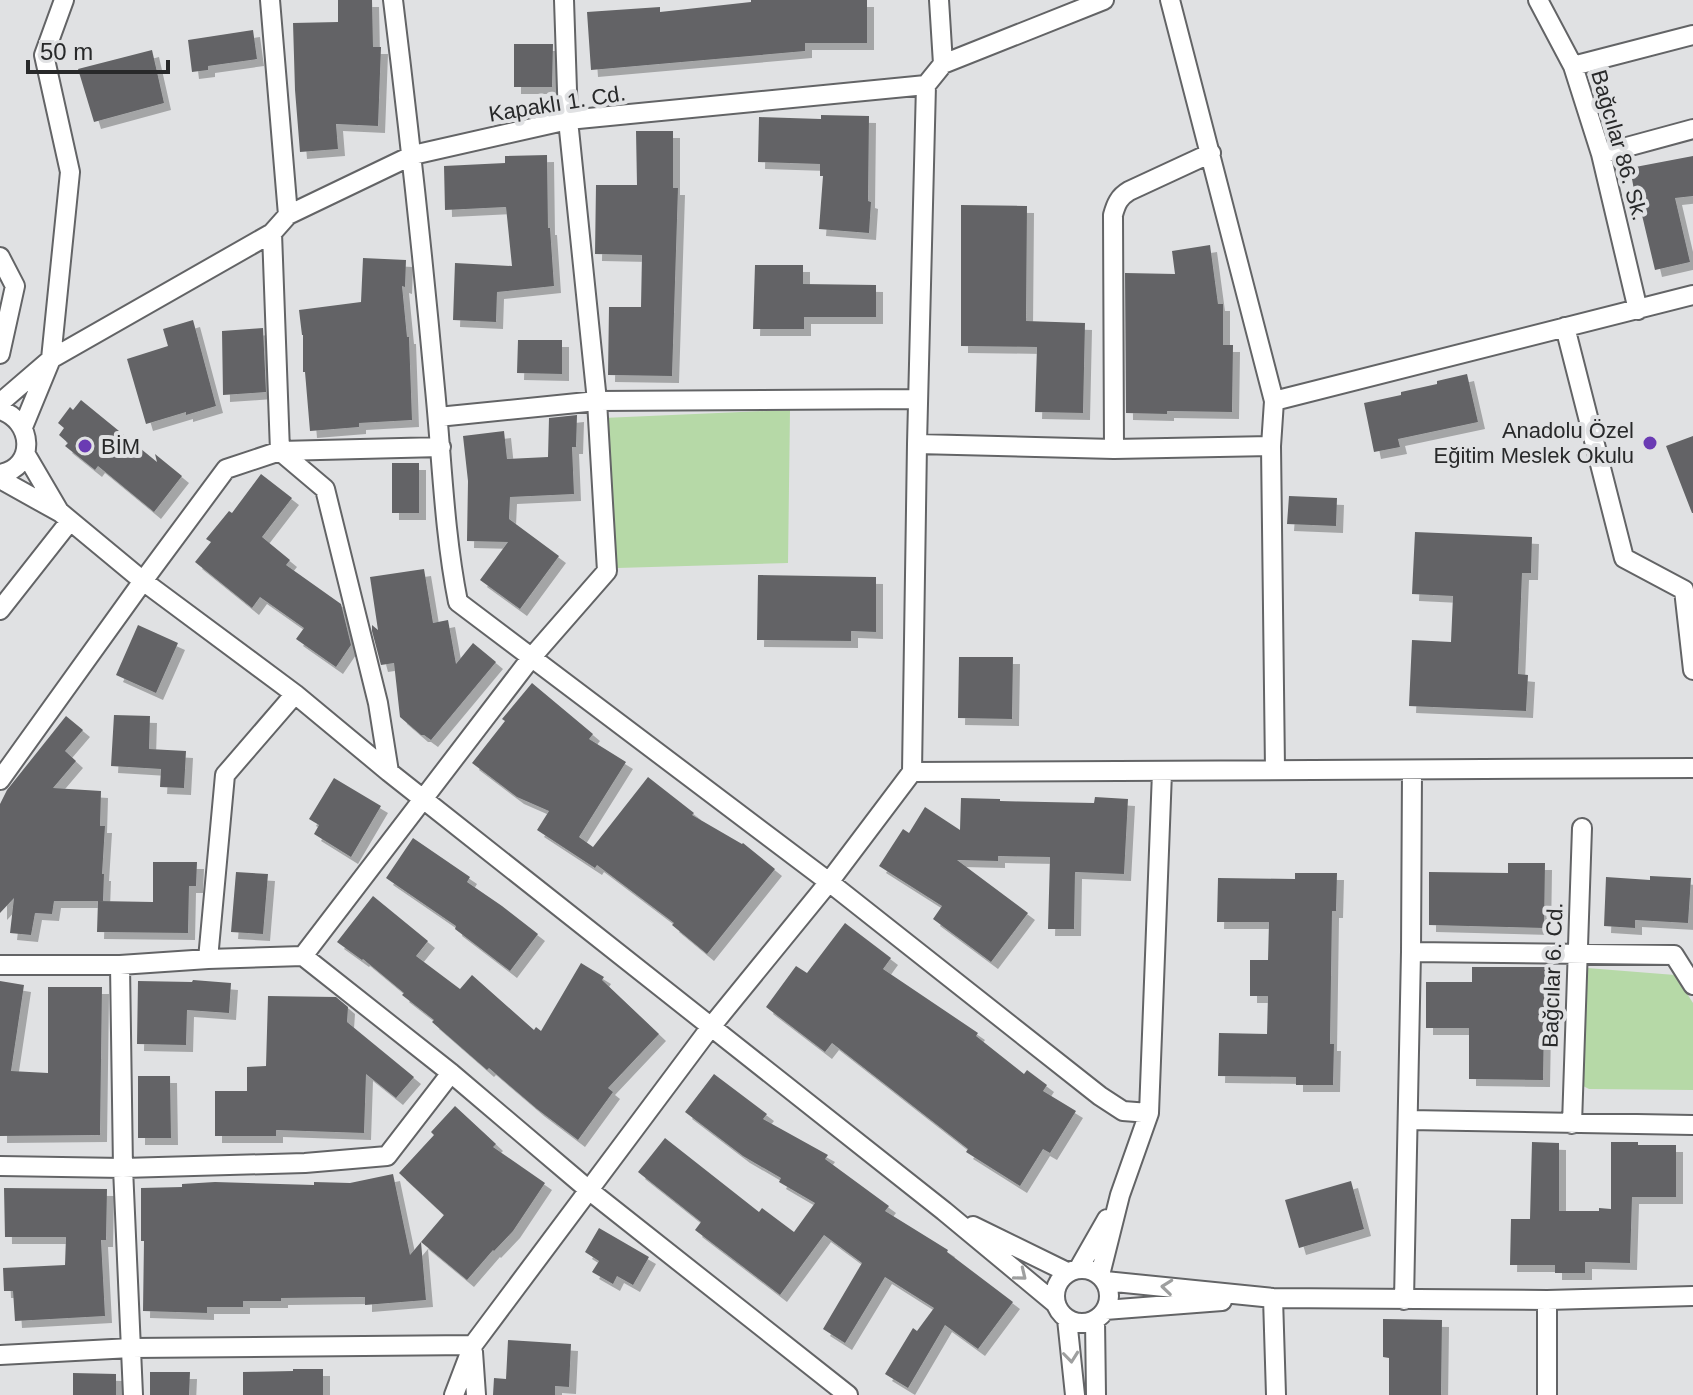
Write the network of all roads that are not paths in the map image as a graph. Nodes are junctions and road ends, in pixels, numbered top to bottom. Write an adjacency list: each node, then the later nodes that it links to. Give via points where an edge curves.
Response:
1 (64, 0): 25 (street, via 44,55 70,172)
2 (270, 0): 18 (street)
3 (393, 0): 17 (street)
4 (564, 0): 13 (street)
5 (939, 0): 10 (street)
6 (1104, 0): 10 (street)
7 (1170, 0): 15 (street)
8 (1538, 0): 11 (street, Bağcılar 86. Sk.)
9 (1693, 35): 11 (street)
10 (943, 64): 12 (street)
11 (1573, 66): 16 (street, Bağcılar 86. Sk.)
12 (926, 85): 13 (street, Kapaklı 1. Cd.); 26 (street)
13 (568, 120): 17 (street, Kapaklı 1. Cd.); 27 (street)
14 (1693, 129): 16 (street)
15 (1211, 153): 28 (street); 36 (street, via 1129,191 1116,204)
16 (1601, 154): 22 (street, Bağcılar 86. Sk.)
17 (413, 155): 18 (street, Kapaklı 1. Cd.); 31 (street)
18 (288, 215): 19 (street, Kapaklı 1. Cd.)
19 (272, 233): 25 (street, Kapaklı 1. Cd.); 37 (street)
20 (0, 257): 24 (street, via 15,286)
21 (1693, 295): 22 (street)
22 (1638, 310): 23 (street)
23 (1565, 327): 28 (street); 44 (street, via 1624,558 1684,590)
24 (0, 354)
25 (51, 359): 29 (street, Kapaklı 1. Cd.); 32 (street)
26 (918, 399): 27 (street); 33 (street)
27 (597, 401): 31 (street); 43 (street, via 607,571)
28 (1274, 401): 34 (street)
29 (0, 403)
30 (0, 410): 32 (street, via 15,416)
31 (438, 417): 35 (street)
32 (23, 427): 38 (street)
33 (917, 444): 36 (street); 50 (street)
34 (1271, 446): 36 (street); 47 (street)
35 (441, 447): 37 (street); 43 (street, via 449,560 458,602)
36 (1114, 449)
37 (280, 451): 41 (street, via 226,469); 49 (street, via 325,489 378,703)
38 (25, 453): 39 (street, via 18,465); 40 (street)
39 (0, 476): 40 (street)
40 (66, 517): 41 (street); 42 (street)
41 (143, 581): 45 (street); 52 (street)
42 (0, 610)
43 (531, 658): 53 (street); 55 (street)
44 (1693, 670)
45 (295, 694): 49 (street); 59 (street, via 225,775)
46 (1693, 768): 48 (street)
47 (1275, 769): 48 (street); 51 (street)
48 (1412, 771): 56 (street)
49 (389, 772): 53 (street)
50 (912, 772): 51 (street); 55 (street)
51 (1162, 772): 65 (street)
52 (0, 780)
53 (423, 799): 58 (street); 63 (street)
54 (1582, 828): 57 (street, Bağcılar 6. Cd.)
55 (829, 882): 63 (street); 65 (street, via 1100,1096 1123,1111)
56 (1411, 952): 57 (street); 66 (street)
57 (1576, 953): 62 (street, via 1674,955); 67 (street, Bağcılar 6. Cd.)
58 (303, 956): 59 (street); 64 (street)
59 (208, 959): 61 (street)
60 (0, 965): 61 (street)
61 (120, 965): 70 (street)
62 (1693, 985)
63 (710, 1028): 71 (street); 73 (street)
64 (451, 1073): 70 (street, via 387,1156); 71 (street)
65 (1149, 1113): 72 (street)
66 (1409, 1120): 67 (street); 78 (street)
67 (1572, 1124): 68 (street)
68 (1693, 1125)
69 (0, 1166): 70 (street)
70 (123, 1168): 83 (street)
71 (590, 1191): 82 (street); 88 (street)
72 (1120, 1195): 74 (street); 75 (street)
73 (944, 1211): 74 (street); 80 (street, one-way to 80)
74 (1073, 1270): 75 (street, via 1094,1271); 80 (street, via 1056,1286)
75 (1102, 1278): 77 (street, one-way to 75); 81 (street, via 1109,1295)
76 (1693, 1296): 79 (street)
77 (1273, 1298): 78 (street); 81 (street); 91 (street)
78 (1404, 1300): 79 (street)
79 (1547, 1300): 92 (street)
80 (1061, 1311): 81 (street, via 1081,1323); 89 (street, one-way to 89)
81 (1100, 1315): 90 (street)
82 (473, 1345): 83 (street); 86 (street); 87 (street)
83 (131, 1348): 84 (street); 85 (street)
84 (0, 1355)
85 (133, 1395)
86 (454, 1395)
87 (476, 1395)
88 (848, 1395)
89 (1075, 1395)
90 (1096, 1395)
91 (1276, 1395)
92 (1547, 1395)

